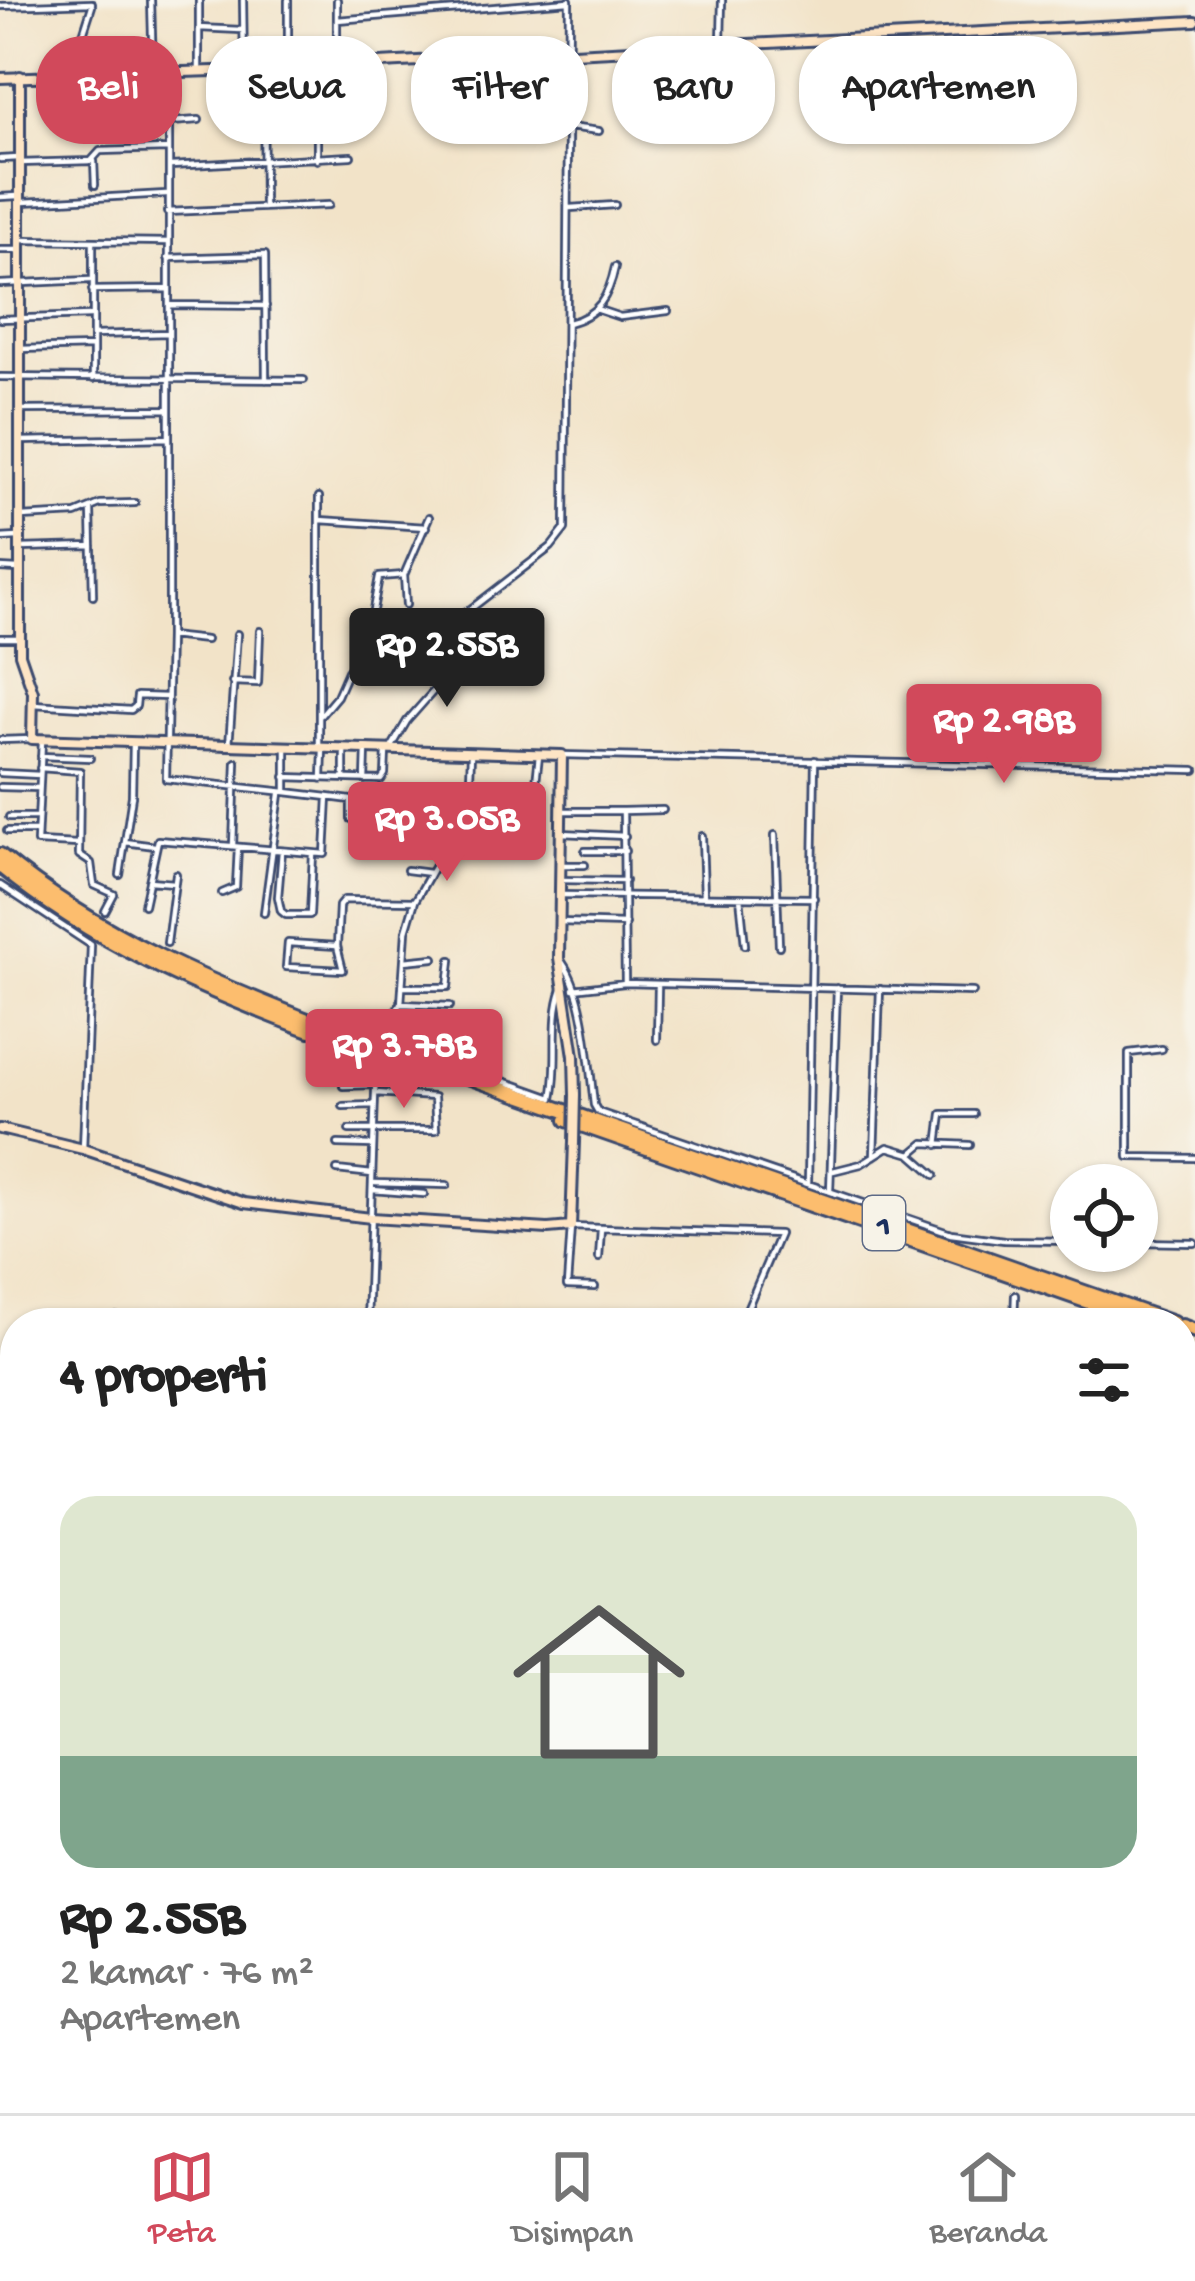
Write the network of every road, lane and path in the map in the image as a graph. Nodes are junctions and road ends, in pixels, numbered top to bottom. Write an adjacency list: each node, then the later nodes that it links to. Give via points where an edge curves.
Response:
1 (151, 0): 17 (street)
2 (199, 0): 14 (street)
3 (243, 0): 15 (street)
4 (288, 0): 19 (street)
5 (337, 0): 12 (street)
6 (478, 0): 11 (street)
7 (722, 0): 22 (street)
8 (569, 1): 11 (street); 21 (street)
9 (92, 2): 10 (street); 16 (street)
10 (0, 5)
11 (478, 9): 12 (street)
12 (337, 20): 20 (street)
13 (1195, 21): 23 (street)
14 (199, 28): 15 (street); 24 (street)
15 (244, 29): 18 (street)
16 (84, 36)
17 (152, 36)
18 (244, 36)
19 (288, 36)
20 (337, 36)
21 (568, 36)
22 (721, 36)
23 (775, 42)
24 (199, 70): 25 (street); 26 (street)
25 (206, 70)
26 (182, 71)
27 (20, 76): 28 (street); 29 (street); 41 (street)
28 (36, 76)
29 (0, 78)
30 (182, 119): 31 (street)
31 (199, 120)
32 (588, 129): 33 (street)
33 (598, 130)
34 (170, 144): 38 (street)
35 (266, 144): 44 (street)
36 (317, 144): 42 (street)
37 (569, 144): 53 (street)
38 (170, 148): 43 (street, via 100,151); 45 (street)
39 (351, 156): 42 (street)
40 (0, 159): 41 (street)
41 (19, 160): 43 (street); 49 (street)
42 (317, 160): 44 (street)
43 (94, 161): 46 (street)
44 (266, 163): 45 (street); 52 (street)
45 (170, 166): 47 (street)
46 (95, 185)
47 (166, 194): 49 (street); 54 (street)
48 (0, 196): 49 (street)
49 (18, 199): 57 (street)
50 (329, 205): 52 (street)
51 (615, 205): 53 (street)
52 (264, 208): 54 (street)
53 (570, 208): 73 (street)
54 (166, 212): 55 (street)
55 (169, 242): 56 (street); 59 (street)
56 (93, 243): 57 (street); 61 (street)
57 (20, 245): 58 (street); 63 (street)
58 (0, 250)
59 (169, 258): 64 (street); 67 (street, via 264,254)
60 (615, 267): 68 (street)
61 (92, 280): 63 (street); 65 (street)
62 (0, 284): 63 (street)
63 (20, 284): 72 (street)
64 (169, 289): 65 (street); 66 (street)
65 (92, 290): 70 (street)
66 (169, 305): 67 (street); 74 (street)
67 (266, 306): 82 (street)
68 (596, 309): 69 (street, via 620,317); 73 (street)
69 (668, 311)
70 (93, 316): 72 (street); 75 (street)
71 (0, 319): 72 (street)
72 (19, 319): 77 (street)
73 (568, 322): 122 (street, via 564,533 452,624 441,644 438,686)
74 (169, 333): 75 (street); 80 (street)
75 (93, 335): 76 (street)
76 (92, 347): 77 (street); 81 (street)
77 (20, 349): 79 (street)
78 (0, 377): 79 (street)
79 (21, 377): 81 (street); 85 (street)
80 (169, 378): 81 (street); 82 (street); 84 (street)
81 (93, 379)
82 (266, 380): 83 (street)
83 (304, 380)
84 (168, 409): 85 (street); 86 (street)
85 (20, 410): 87 (street)
86 (168, 438): 87 (street); 105 (street)
87 (20, 441): 91 (street)
88 (319, 497): 93 (street)
89 (135, 503): 90 (street)
90 (91, 509): 91 (street); 97 (street)
91 (20, 517): 96 (street)
92 (429, 517): 94 (street)
93 (320, 520): 94 (street); 112 (street)
94 (425, 527): 100 (street)
95 (0, 538): 96 (street)
96 (21, 543): 97 (street); 99 (street)
97 (92, 546): 101 (street)
98 (0, 568): 99 (street)
99 (22, 569): 107 (street)
100 (404, 575): 102 (street); 112 (street, via 377,580 366,648)
101 (93, 596)
102 (406, 605)
103 (260, 631): 109 (street, via 258,683)
104 (237, 634): 109 (street)
105 (169, 637): 108 (street); 110 (street)
106 (0, 638): 107 (street)
107 (20, 638): 111 (street)
108 (206, 640)
109 (232, 682): 117 (street)
110 (168, 697): 111 (street, via 137,696 131,710); 116 (street)
111 (33, 704): 114 (street)
112 (319, 718): 119 (street)
113 (0, 740): 114 (street)
114 (37, 740): 115 (street); 126 (street)
115 (133, 743): 116 (street); 157 (street)
116 (168, 744): 117 (street); 141 (street, via 166,779)
117 (229, 746): 118 (street)
118 (286, 747): 119 (street); 135 (street)
119 (321, 748): 120 (street); 136 (street)
120 (344, 749): 121 (street); 137 (street)
121 (367, 749): 122 (street); 138 (street)
122 (388, 750): 123 (street); 138 (street, via 384,778)
123 (471, 753): 124 (street); 166 (street, via 469,805)
124 (539, 754): 125 (street); 142 (street)
125 (562, 755): 128 (street); 146 (street)
126 (41, 756): 127 (street); 131 (street)
127 (90, 758)
128 (815, 760): 130 (street); 187 (street)
129 (236, 762): 141 (street)
130 (1195, 770)
131 (40, 772): 132 (street); 133 (street, via 78,769); 140 (street)
132 (0, 773)
133 (81, 777): 134 (street); 158 (street)
134 (92, 777)
135 (286, 777): 136 (street); 143 (street)
136 (322, 780): 137 (street)
137 (344, 782): 138 (street)
138 (364, 782)
139 (0, 788): 140 (street)
140 (39, 788): 149 (street)
141 (236, 788): 143 (street); 160 (street)
142 (536, 791)
143 (283, 792): 144 (street); 162 (street)
144 (328, 797): 150 (street, via 351,800); 167 (street, via 326,853)
145 (663, 810): 147 (street)
146 (561, 811): 147 (street); 153 (street)
147 (623, 811): 155 (street)
148 (9, 817): 149 (street)
149 (38, 817): 152 (street)
150 (351, 819)
151 (7, 831): 152 (street)
152 (38, 831): 158 (street, via 40,844)
153 (561, 833): 155 (street); 169 (street)
154 (775, 835): 186 (street)
155 (625, 836): 165 (street)
156 (702, 836): 184 (street)
157 (125, 842): 159 (street); 175 (street)
158 (78, 844): 190 (street, via 92,863 94,886 115,896)
159 (155, 846): 160 (street, via 158,840); 178 (street)
160 (236, 847): 162 (street); 181 (street, via 236,887)
161 (415, 847): 166 (street)
162 (270, 850): 163 (street); 191 (street)
163 (282, 851): 167 (street); 167 (street, via 278,897 286,915 310,915)
164 (585, 851): 165 (street)
165 (625, 851): 177 (street)
166 (442, 853): 173 (street)
167 (313, 854)
168 (0, 855): 255 (highway, 1, via 96,924 233,992)
169 (561, 865): 170 (street); 176 (street)
170 (585, 865)
171 (0, 869): 254 (highway, 1, via 162,970 270,1016)
172 (407, 870): 173 (street)
173 (430, 872): 188 (street)
174 (176, 874): 179 (street)
175 (120, 875)
176 (561, 880): 177 (street); 182 (street)
177 (625, 880): 183 (street)
178 (149, 881): 179 (street); 189 (street)
179 (176, 883): 194 (street)
180 (0, 885): 228 (street, via 91,945)
181 (222, 893)
182 (561, 895): 183 (street); 192 (street)
183 (626, 896): 184 (street); 193 (street)
184 (704, 896): 185 (street)
185 (740, 896): 186 (street); 195 (street)
186 (776, 898): 187 (street); 197 (street)
187 (814, 898): 204 (street)
188 (415, 901): 196 (street, via 344,900); 200 (street)
189 (144, 904)
190 (105, 911)
191 (264, 913)
192 (560, 922): 193 (street); 206 (street)
193 (625, 923): 201 (street)
194 (167, 943)
195 (745, 945)
196 (338, 946): 196 (street, via 343,970 286,967 287,944)
197 (779, 946)
198 (434, 958): 200 (street)
199 (451, 960): 203 (street, via 448,987)
200 (404, 961): 203 (street)
201 (626, 982): 202 (street); 206 (street)
202 (658, 985): 204 (street); 212 (street)
203 (404, 987): 209 (street)
204 (810, 987): 205 (street); 236 (street)
205 (837, 988): 207 (street); 233 (street)
206 (568, 989): 214 (street, via 558,1004 552,1098); 236 (street, via 598,1112); 242 (street, bridge)
207 (880, 989): 208 (street); 230 (street)
208 (973, 992)
209 (401, 1004): 210 (street); 211 (street)
210 (450, 1006)
211 (379, 1030): 214 (street, via 376,1036); 214 (street, via 457,1031)
212 (657, 1040)
213 (1162, 1048): 231 (street, via 1129,1053 1130,1157)
214 (458, 1063)
215 (376, 1066): 217 (street)
216 (344, 1086): 217 (street)
217 (375, 1089): 219 (street); 223 (street, via 434,1097 436,1130)
218 (343, 1106): 219 (street)
219 (374, 1106): 223 (street)
220 (974, 1114): 227 (street, via 942,1114)
221 (0, 1129): 228 (street)
222 (349, 1130): 223 (street)
223 (373, 1131): 226 (street)
224 (338, 1144): 226 (street)
225 (970, 1144): 227 (street)
226 (373, 1145): 234 (street)
227 (938, 1145): 229 (street, via 920,1144)
228 (83, 1149): 241 (street, via 244,1204)
229 (911, 1154): 230 (street, via 895,1147); 235 (street)
230 (874, 1156): 233 (street)
231 (1195, 1158)
232 (338, 1170): 234 (street)
233 (832, 1172): 239 (street)
234 (372, 1174): 238 (street)
235 (935, 1175)
236 (808, 1184): 239 (street)
237 (447, 1185): 238 (street)
238 (372, 1186): 240 (street); 241 (street)
239 (830, 1191): 245 (street, via 965,1236)
240 (424, 1194)
241 (370, 1218): 242 (street); 251 (street)
242 (571, 1227): 243 (street); 249 (street, via 567,1286)
243 (601, 1229): 248 (street); 252 (street, via 779,1234)
244 (1195, 1233): 247 (street)
245 (1050, 1240)
246 (1158, 1243): 247 (street)
247 (1195, 1244)
248 (598, 1258)
249 (595, 1287)
250 (1015, 1295): 253 (street)
251 (367, 1308)
252 (747, 1308)
253 (1015, 1308)
254 (1106, 1308)
255 (1130, 1308)

